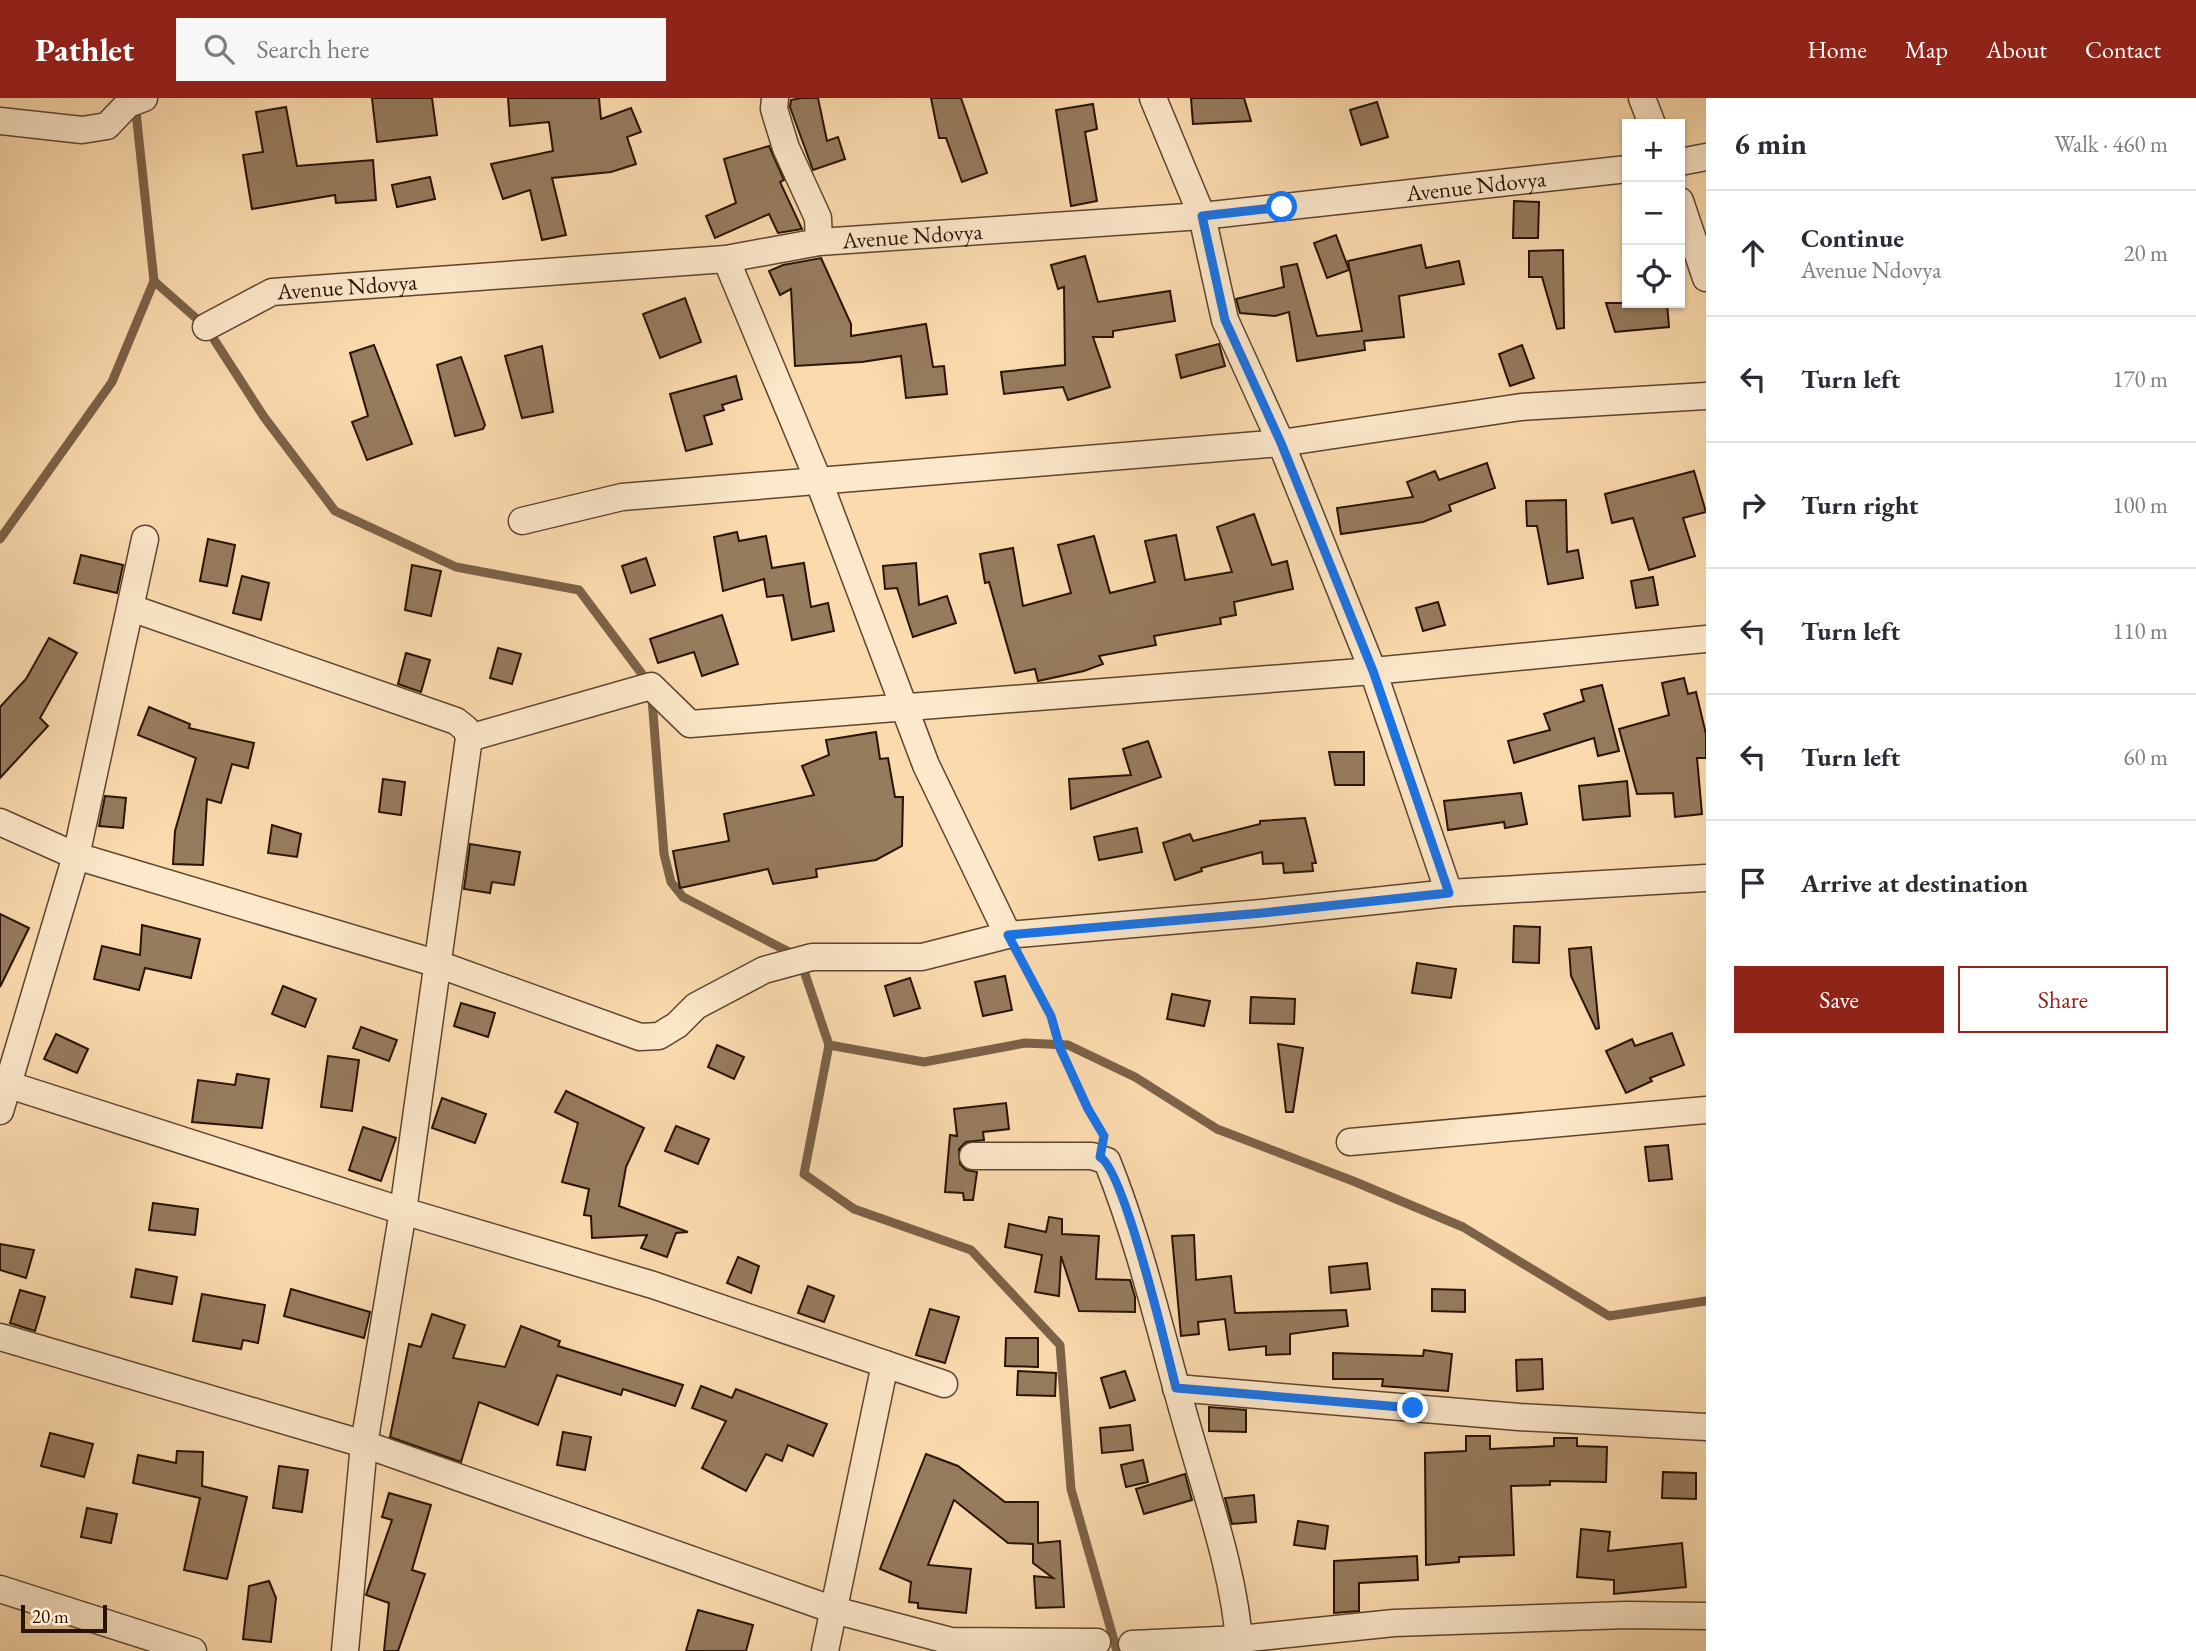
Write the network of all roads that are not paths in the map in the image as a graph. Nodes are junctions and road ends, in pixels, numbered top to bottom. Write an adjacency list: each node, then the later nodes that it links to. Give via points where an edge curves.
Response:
1 (144, 98): 6 (street, via 128,104 107,126 82,130)
2 (775, 98): 12 (street, via 786,148 818,218)
3 (1153, 98): 10 (street)
4 (1642, 98): 5 (street)
5 (1650, 119)
6 (0, 121)
7 (1706, 157): 8 (street)
8 (1685, 161)
9 (1622, 170): 10 (street, Avenue Ndovya)
10 (1202, 216): 12 (street, Avenue Ndovya); 17 (street, via 1225,320)
11 (1685, 216): 14 (street)
12 (819, 242): 13 (street, Avenue Ndovya)
13 (726, 259): 15 (street, Avenue Ndovya, via 272,292); 18 (street)
14 (1706, 278)
15 (206, 327)
16 (1706, 396): 17 (street, via 1521,407)
17 (1281, 443): 18 (street); 23 (street)
18 (819, 482): 19 (street, via 622,497); 24 (street)
19 (522, 521)
20 (145, 539): 21 (street)
21 (131, 608): 25 (street, via 456,721); 27 (street)
22 (1706, 639): 23 (street)
23 (1373, 671): 24 (street); 29 (street)
24 (903, 709): 25 (street, via 690,724 650,686); 30 (street)
25 (469, 738): 31 (street)
26 (0, 822): 27 (street)
27 (76, 856): 31 (street); 32 (street)
28 (1706, 878): 29 (street)
29 (1449, 893): 30 (street)
30 (1008, 935): 31 (street, via 922,957 811,957 764,970 696,1006 659,1036 640,1037)
31 (435, 963): 37 (street)
32 (4, 1084): 34 (street); 37 (street)
33 (1706, 1110): 35 (street)
34 (0, 1111)
35 (1350, 1142)
36 (973, 1156): 41 (street, via 1100,1157 1107,1161 1123,1201)
37 (403, 1211): 39 (street, via 653,1285); 43 (street)
38 (0, 1337): 43 (street)
39 (885, 1364): 40 (street); 45 (street)
40 (944, 1384)
41 (1176, 1388): 42 (street, via 1519,1417); 49 (street, via 1227,1567)
42 (1706, 1427)
43 (364, 1444): 45 (street); 51 (street)
44 (0, 1589): 50 (street)
45 (835, 1610): 47 (street, via 951,1641); 52 (street)
46 (1706, 1616): 49 (street, via 1394,1623)
47 (1097, 1642)
48 (1132, 1644): 49 (street)
49 (1240, 1645)
50 (194, 1651)
51 (345, 1651)
52 (825, 1651)

